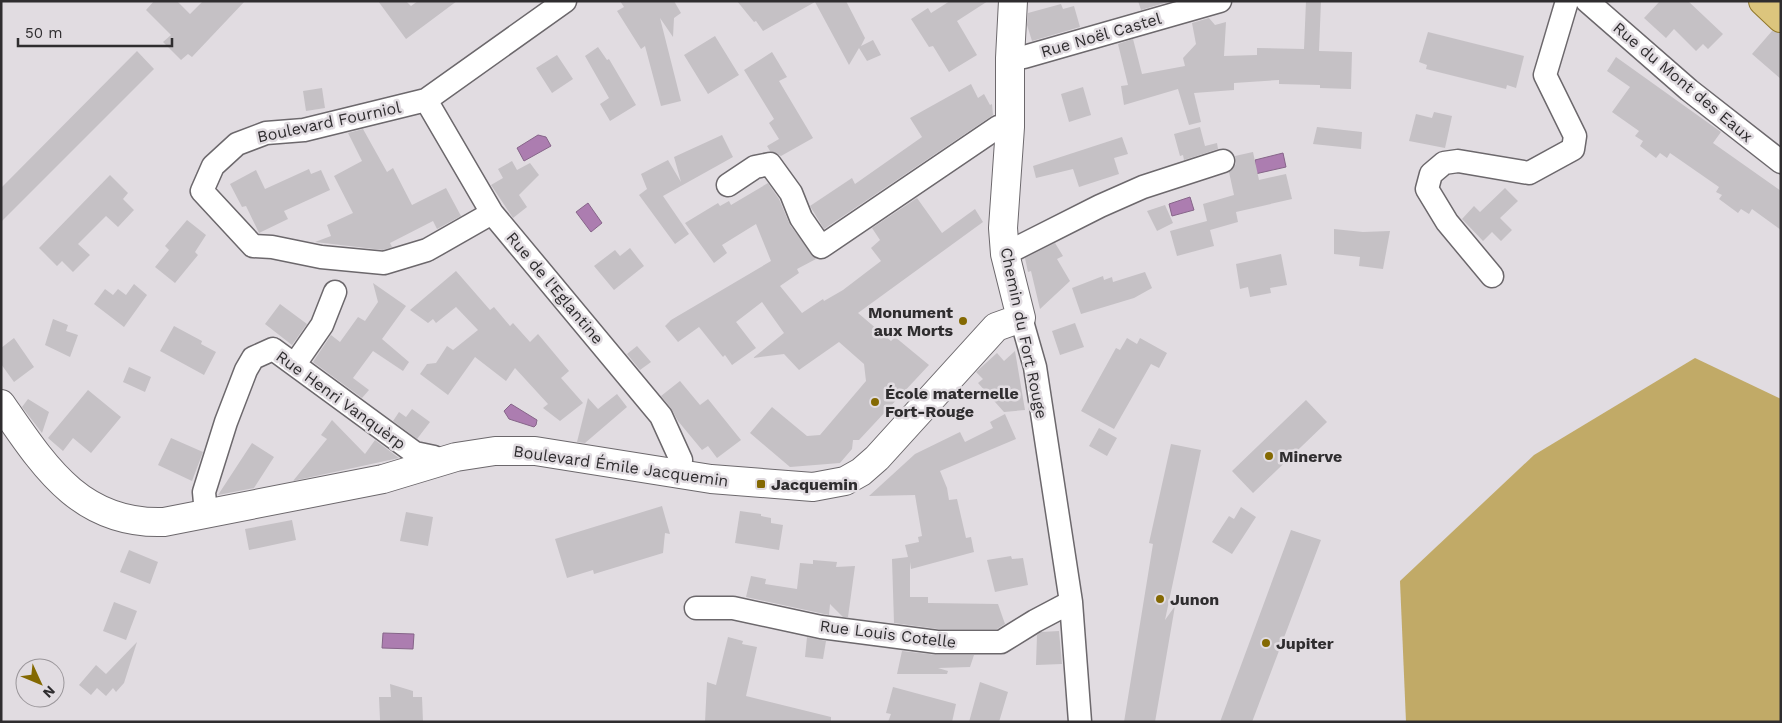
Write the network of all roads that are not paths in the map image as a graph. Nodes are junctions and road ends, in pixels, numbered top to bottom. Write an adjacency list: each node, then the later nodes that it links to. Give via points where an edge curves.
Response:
1 (565, 1): 9 (street, Boulevard Fourniol)
2 (1013, 1): 8 (main road, Chemin du Fort Rouge)
3 (1220, 1): 8 (street, Rue Noël Castel)
4 (1567, 1): 16 (street, via 1545,76 1575,136 1573,149 1529,173 1458,161 1444,163 1431,174 1426,189 1446,222)
5 (1587, 1): 12 (street, Rue du Mont des Eaux, via 1689,90)
6 (1763, 1): 7 (main road)
7 (1781, 18)
8 (1010, 58): 10 (main road, Chemin du Fort Rouge)
9 (426, 100): 14 (street, Rue de l'Eglantine); 14 (street, Boulevard Fourniol, via 304,130 266,133 237,144 213,166 202,191 253,246 384,263 427,250)
10 (1010, 127): 13 (street, via 998,127 821,247 801,218 792,193 770,164 755,168); 15 (main road, Chemin du Fort Rouge, via 1003,228)
11 (1224, 161): 15 (street, via 1143,187)
12 (1781, 162)
13 (728, 185)
14 (492, 213): 22 (street, Rue de l'Eglantine, via 661,416 681,460)
15 (1006, 254): 18 (main road, Chemin du Fort Rouge)
16 (1492, 276)
17 (335, 292): 19 (street, via 322,325)
18 (1021, 318): 22 (main road, Boulevard Émile Jacquemin, via 996,327 877,458 845,481 813,487); 24 (street, Chemin du Fort Rouge, via 1035,367)
19 (295, 364): 21 (street, Rue Henri Vanquèrp, via 415,454 434,457); 23 (street, Rue Henri Vanquèrp, via 273,349 253,358 226,422 204,492)
20 (1, 404): 23 (main road, Boulevard Émile Jacquemin, via 50,470 100,511 140,523 164,522)
21 (439, 464): 22 (main road, Boulevard Émile Jacquemin, via 456,457 495,450 535,451); 23 (main road, Boulevard Émile Jacquemin, via 384,480)
22 (679, 474)
23 (206, 513)
24 (1072, 602): 25 (street, Rue Louis Cotelle, via 1001,642 937,642 821,627 733,608); 26 (street, Chemin du Fort Rouge)
25 (696, 608)
26 (1080, 722)

